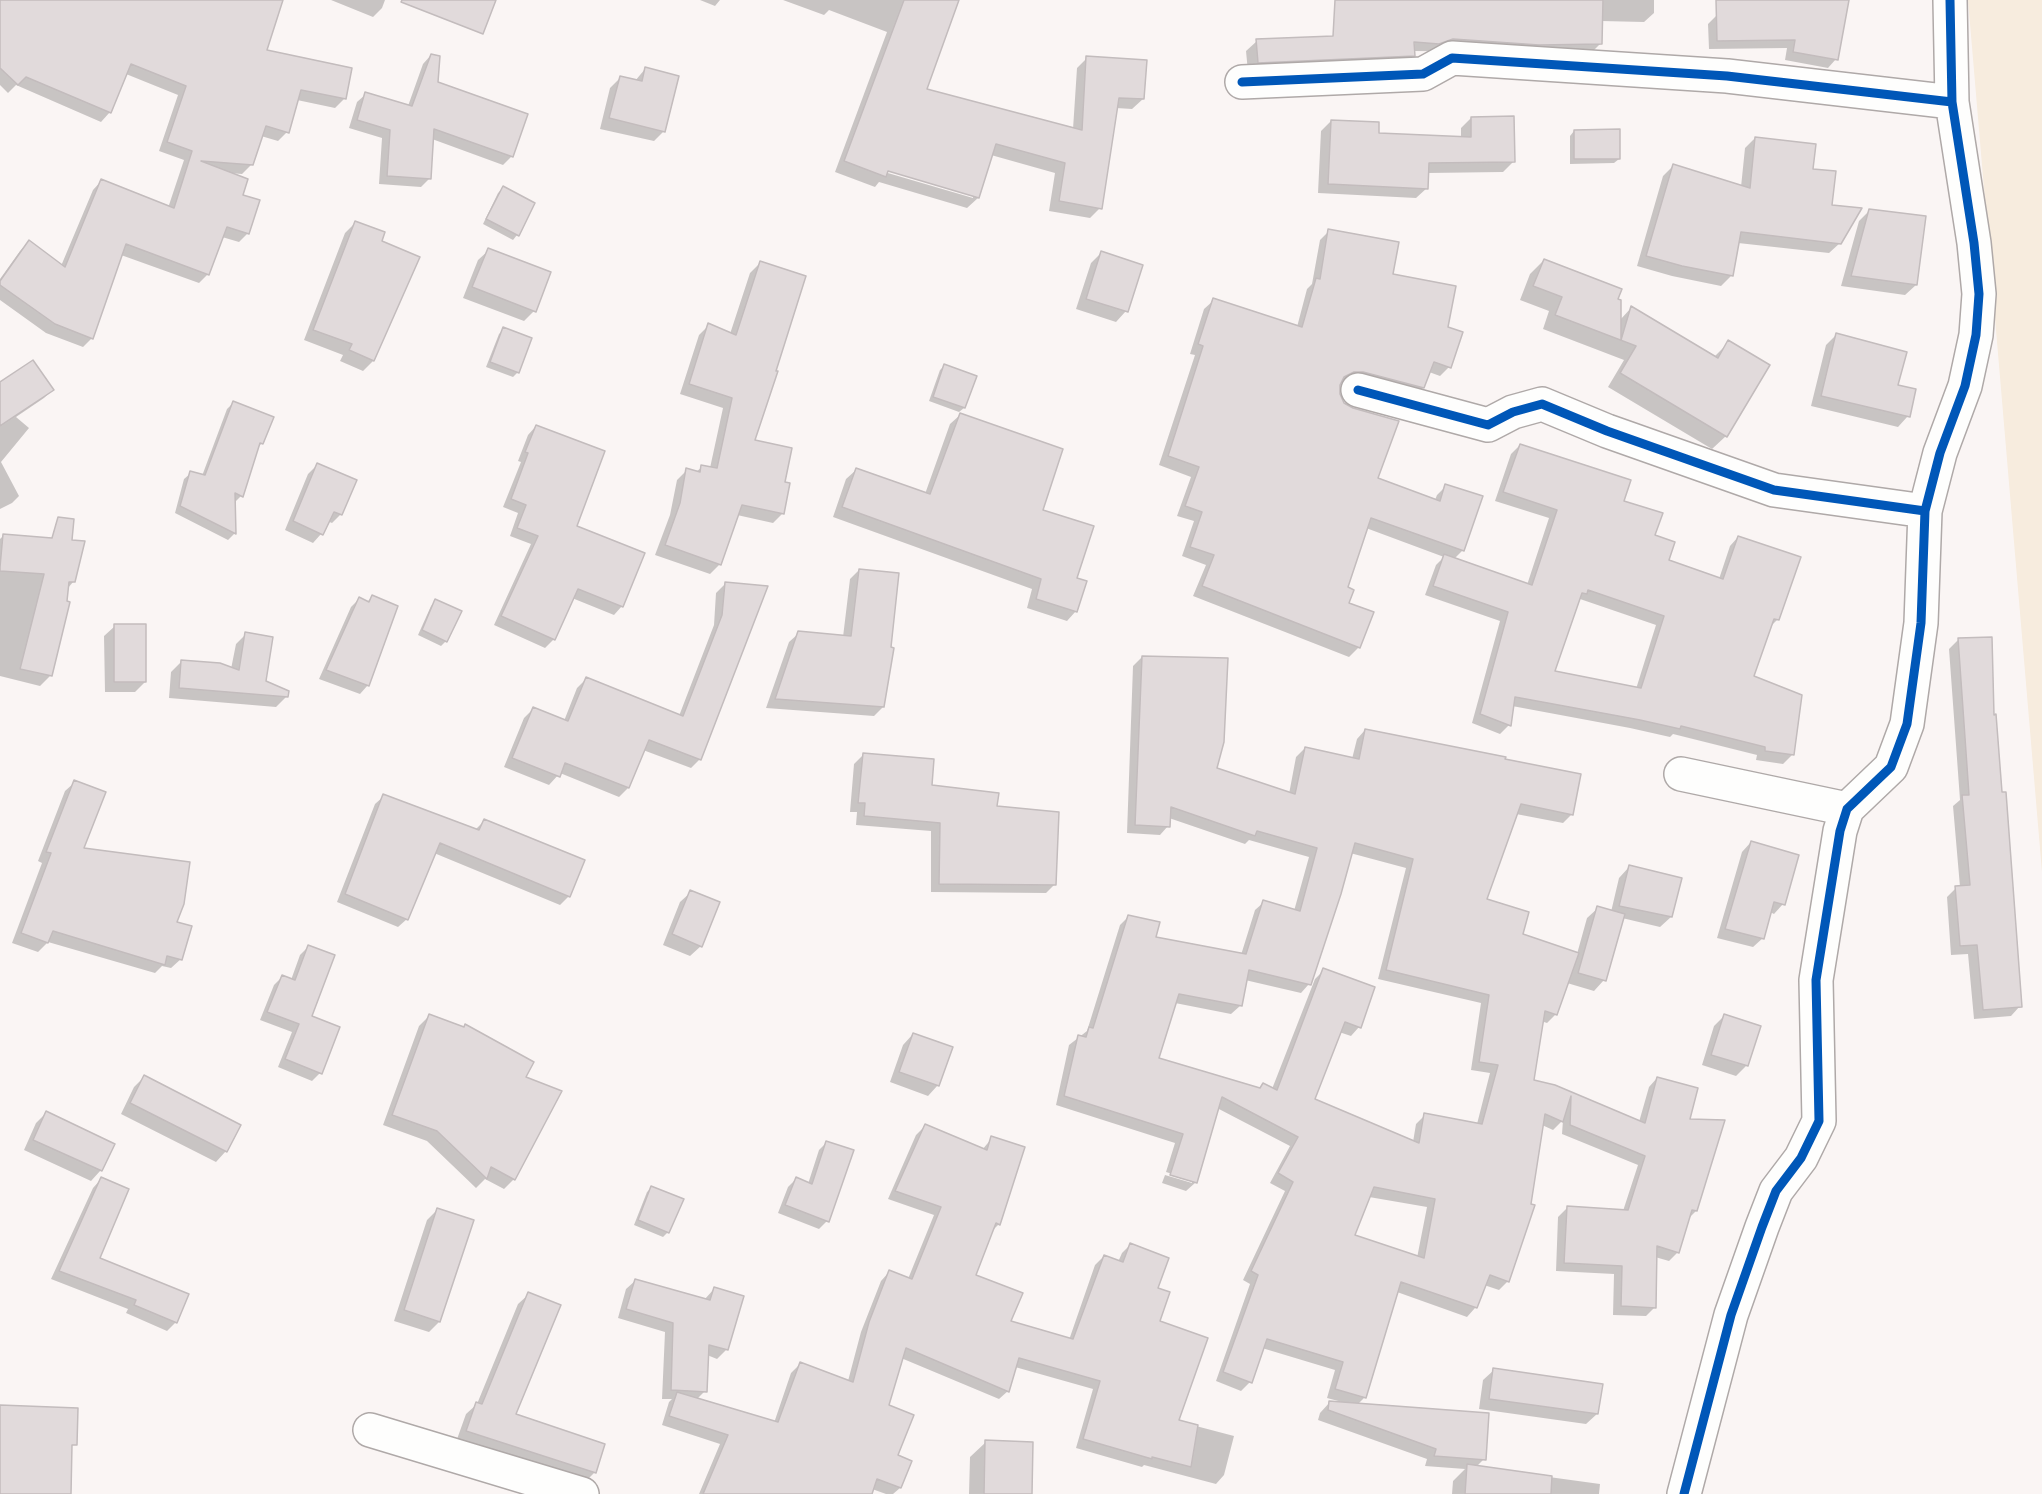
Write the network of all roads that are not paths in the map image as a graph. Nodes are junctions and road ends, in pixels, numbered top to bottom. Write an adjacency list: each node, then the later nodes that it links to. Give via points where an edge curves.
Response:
1 (1950, 0): 3 (street)
2 (1242, 82): 3 (street, via 1424,74 1452,58 1727,76)
3 (1952, 102): 5 (street, via 1979,294 1976,335 1965,386 1940,453)
4 (1358, 390): 5 (street, via 1488,425 1513,412 1542,404 1774,490)
5 (1925, 512): 7 (street, via 1921,623 1907,724 1891,767)
6 (1681, 774): 7 (street)
7 (1847, 809): 10 (street, via 1816,980 1819,1121 1801,1158 1776,1191 1762,1227 1731,1315)
8 (370, 1430): 9 (street)
9 (582, 1494)
10 (1684, 1494)

